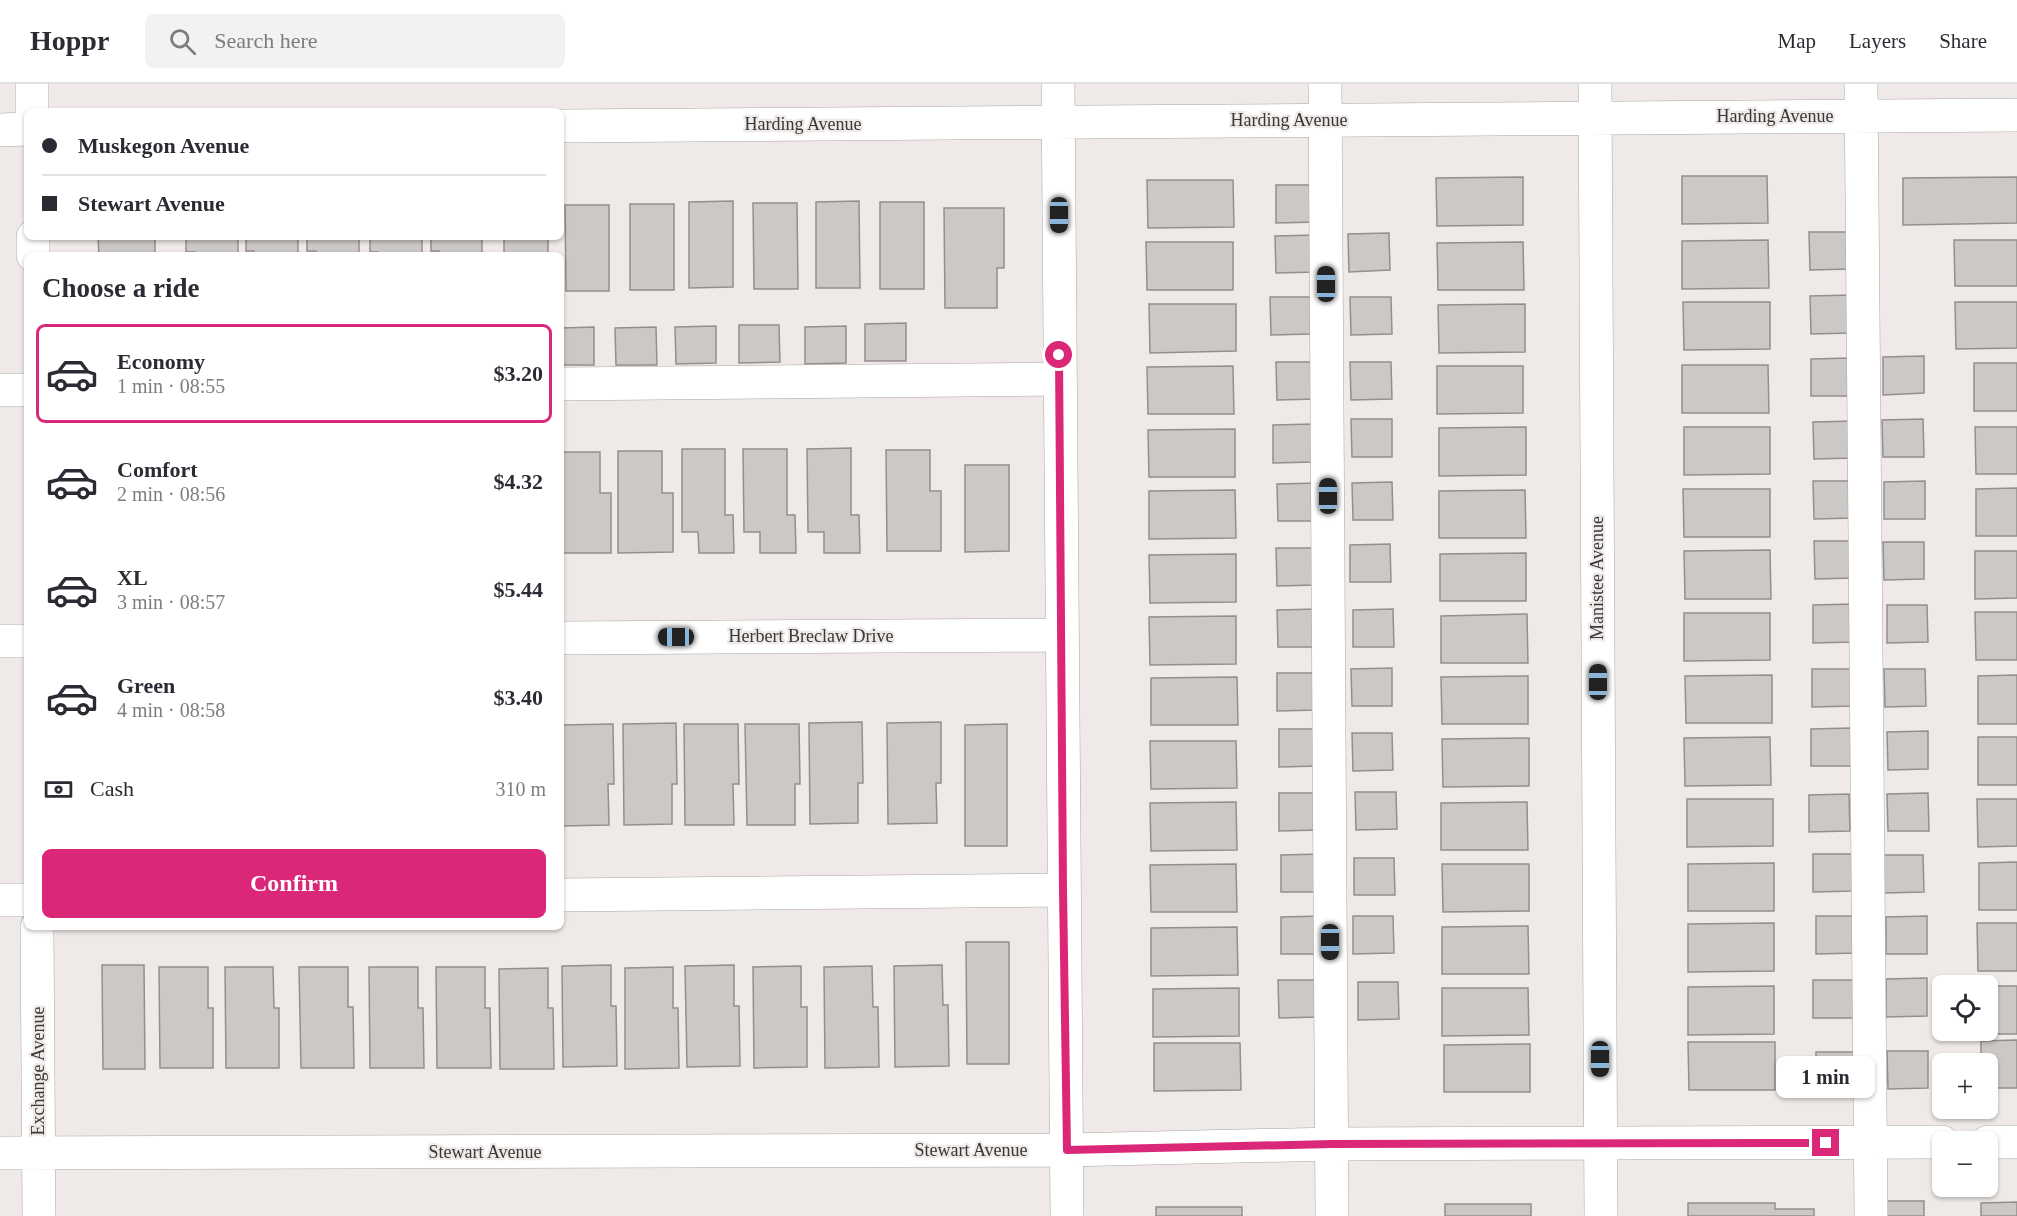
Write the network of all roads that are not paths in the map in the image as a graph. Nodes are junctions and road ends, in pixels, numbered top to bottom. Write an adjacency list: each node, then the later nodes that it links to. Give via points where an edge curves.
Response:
1 (32, 84): 6 (street)
2 (1058, 84): 10 (street)
3 (1325, 84): 9 (street)
4 (1595, 84): 8 (street, Manistee Avenue)
5 (1861, 100): 7 (street, Harding Avenue); 8 (street, Harding Avenue); 30 (street)
6 (32, 108)
7 (2017, 115)
8 (1595, 118): 9 (street, Harding Avenue); 32 (street, Manistee Avenue)
9 (1325, 120): 10 (street, Harding Avenue); 31 (street)
10 (1058, 122): 11 (street, Harding Avenue); 14 (street)
11 (564, 126)
12 (24, 129): 13 (street)
13 (0, 130)
14 (1060, 379): 15 (street); 18 (street)
15 (564, 384)
16 (0, 390): 17 (street)
17 (24, 390)
18 (1061, 635): 19 (street, Herbert Breclaw Drive); 22 (street)
19 (564, 638)
20 (24, 640): 21 (street)
21 (0, 641)
22 (1063, 890): 23 (street); 33 (street)
23 (564, 895)
24 (0, 900): 25 (street)
25 (24, 900)
26 (37, 930): 35 (street, Exchange Avenue)
27 (1932, 1142): 30 (street, Stewart Avenue)
28 (1998, 1142): 29 (street)
29 (2017, 1142)
30 (1870, 1143): 32 (street, Stewart Avenue); 40 (street)
31 (1332, 1144): 32 (street, Stewart Avenue); 33 (street, Stewart Avenue); 38 (street)
32 (1601, 1144): 39 (street, Manistee Avenue)
33 (1067, 1150): 35 (street, Stewart Avenue); 37 (street)
34 (0, 1153): 35 (street, Stewart Avenue)
35 (39, 1153): 36 (street, Exchange Avenue)
36 (39, 1216)
37 (1067, 1216)
38 (1332, 1216)
39 (1601, 1216)
40 (1871, 1216)

